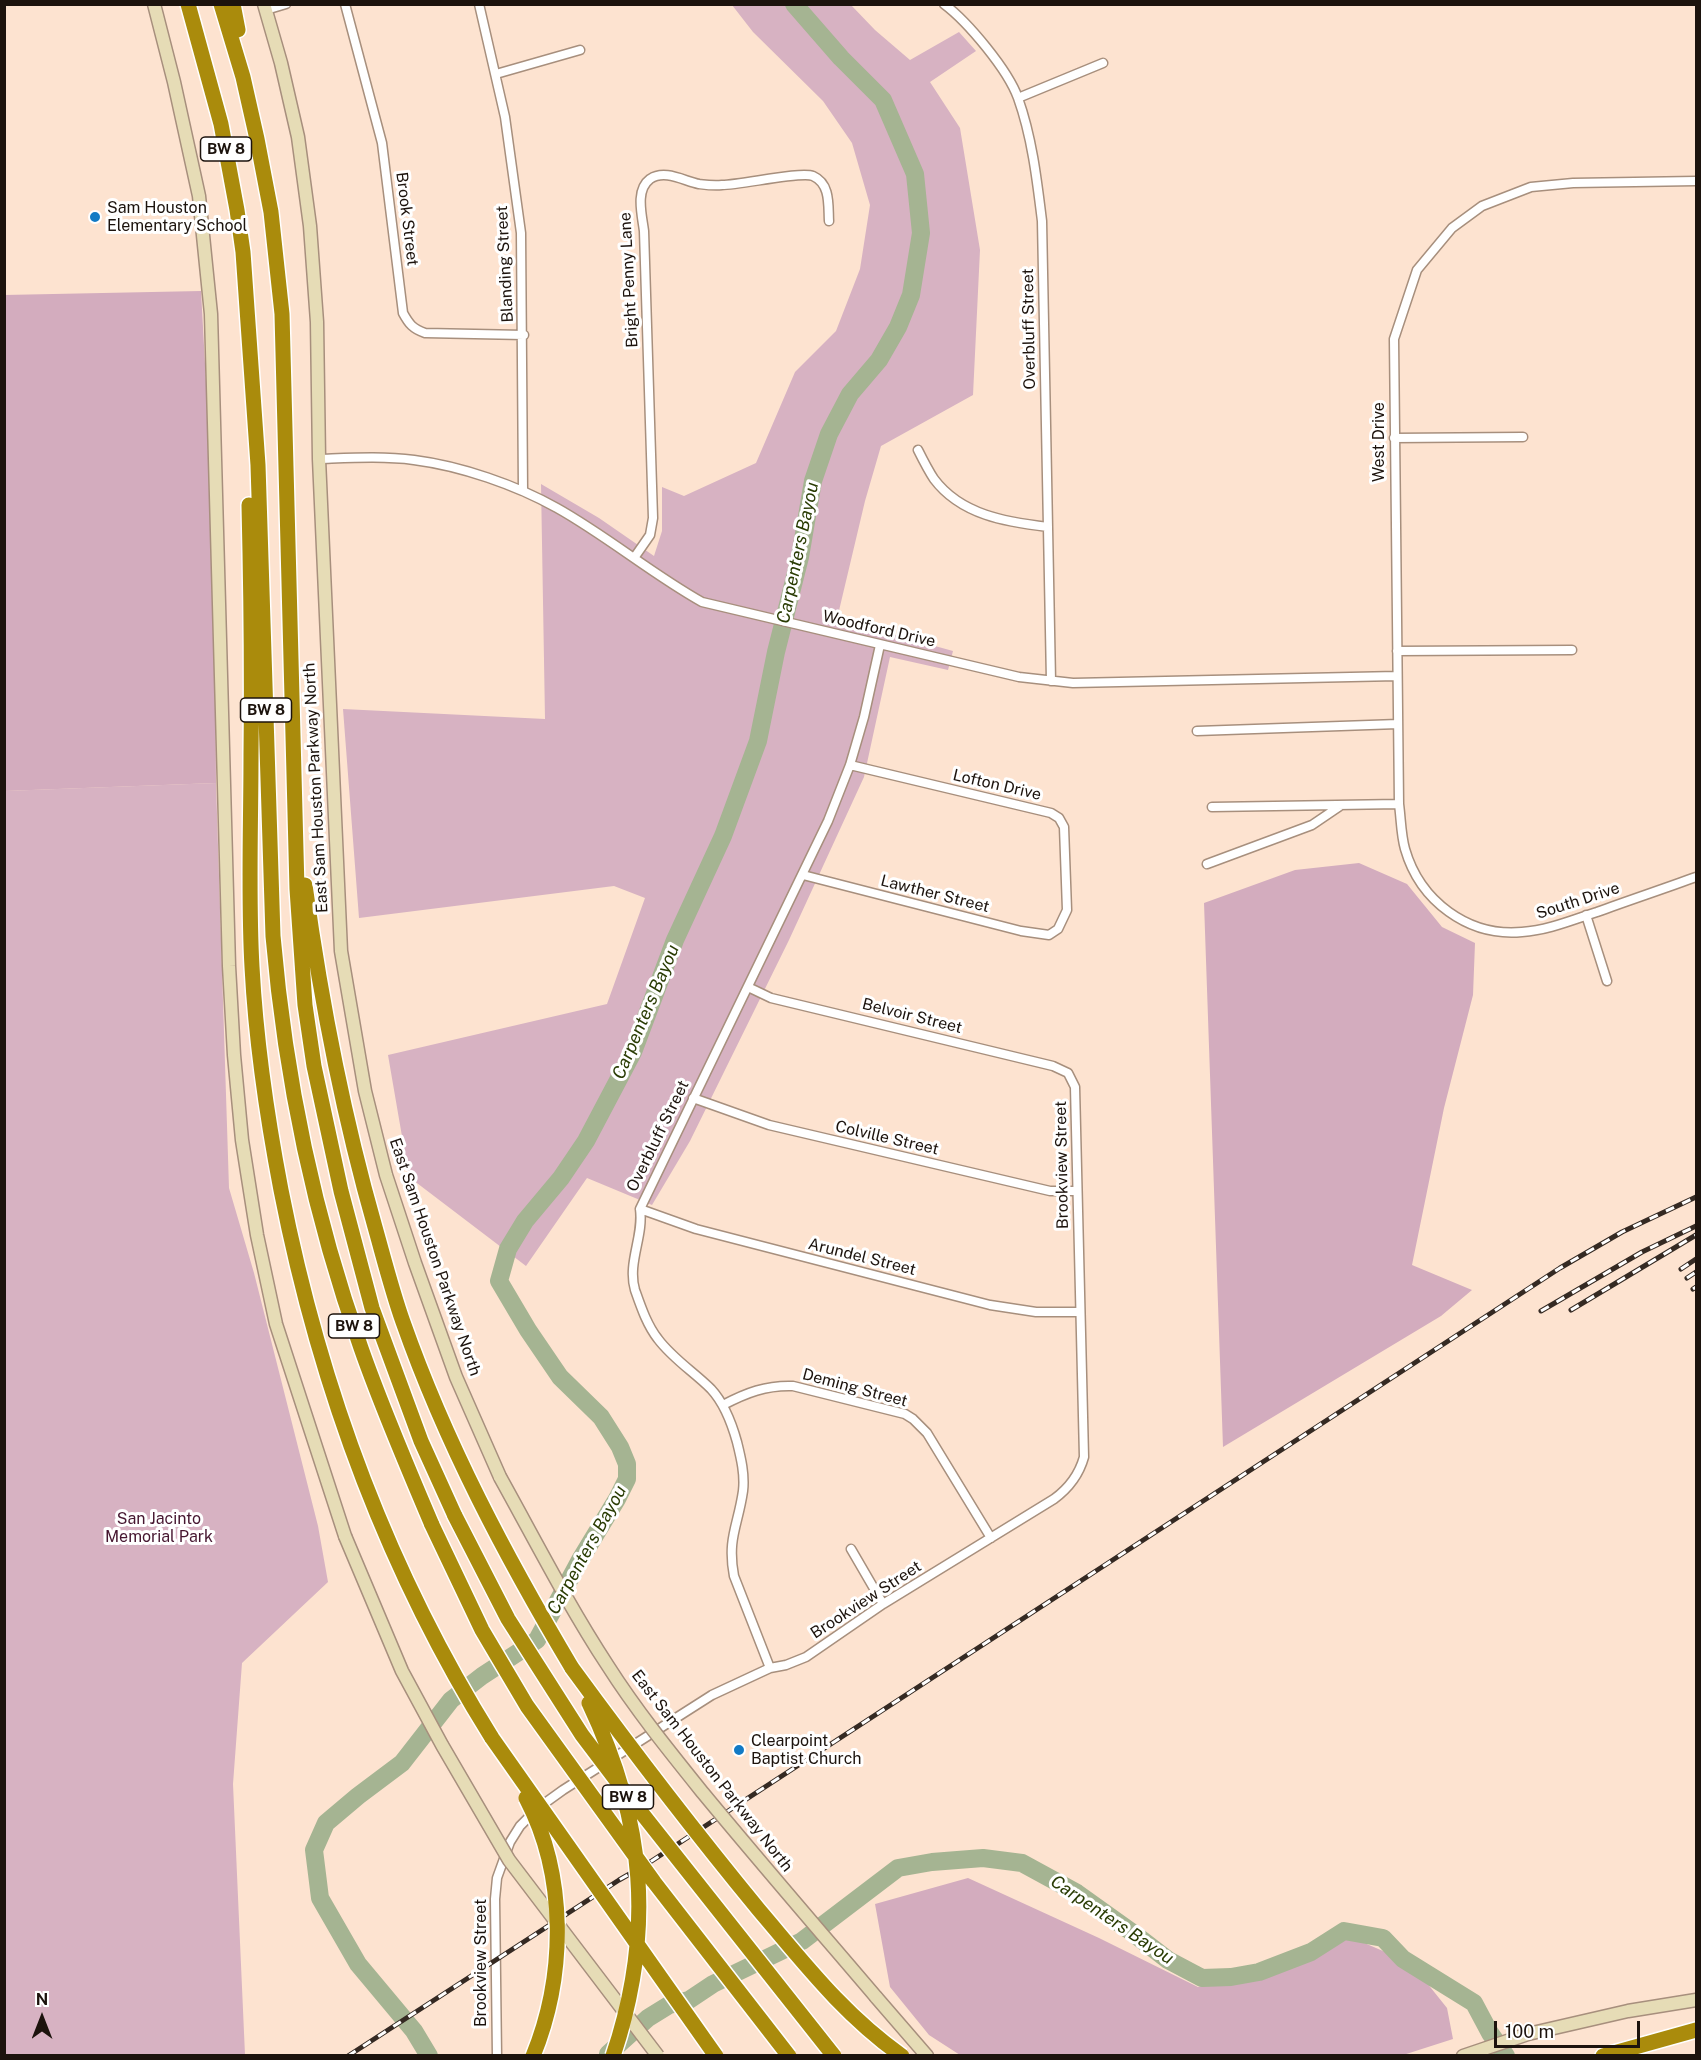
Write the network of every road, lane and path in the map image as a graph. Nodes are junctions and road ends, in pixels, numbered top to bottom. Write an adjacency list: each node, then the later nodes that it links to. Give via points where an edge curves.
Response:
1 (153, 4): 63 (main road, BW 8, bridge, via 199,196 212,314 234,1055 256,1235 276,1324 345,1536 402,1671 509,1860)
2 (188, 4): 17 (highway, BW 8, via 228,156)
3 (221, 4): 14 (highway, East Sam Houston Parkway North / BW 8)
4 (233, 4): 14 (highway)
5 (286, 4): 9 (street)
6 (345, 4): 18 (street, Brook Street, via 382,143 403,313 410,326 425,333)
7 (479, 4): 12 (street, Blanding Street)
8 (944, 4): 13 (street, Overbluff Street, via 979,38)
9 (265, 7): 22 (main road, East Sam Houston Parkway North, via 298,136 310,226 317,322)
10 (580, 50): 12 (street)
11 (1103, 63): 13 (street)
12 (496, 74): 18 (street, Blanding Street, via 516,184)
13 (1018, 98): 24 (street, Overbluff Street, via 1036,167 1042,221)
14 (257, 140): 34 (highway, East Sam Houston Parkway North / BW 8, via 271,212 282,314)
15 (1696, 181): 20 (street, West Drive, via 1531,187 1482,206 1452,228 1417,270 1394,339)
16 (829, 221): 25 (street, Bright Penny Lane, via 827,192 813,176 719,186 664,175 651,179 642,189 653,518 650,535)
17 (247, 298): 56 (highway, via 252,967 274,1154 307,1302 339,1412 389,1545 442,1654); 65 (highway, BW 8, bridge, via 258,465 273,936 283,1028 302,1132 360,1346 432,1525 482,1630 521,1697 660,1890)
18 (524, 335): 23 (street, Blanding Street)
19 (1523, 437): 20 (street)
20 (1394, 438): 28 (street, West Drive)
21 (918, 450): 24 (street, via 935,480 971,509 1005,521)
22 (319, 459): 23 (street, Woodford Drive, via 415,460); 68 (main road, East Sam Houston Parkway North, bridge, via 341,951 364,1091 386,1175 456,1377 501,1477 565,1596 615,1677 670,1752 773,1878)
23 (523, 491): 25 (street, Woodford Drive, via 557,508)
24 (1048, 527): 30 (street, Overbluff Street)
25 (634, 558): 26 (street, Woodford Drive, via 702,602)
26 (880, 645): 30 (street, Woodford Drive); 33 (street, Overbluff Street)
27 (1572, 650): 28 (street)
28 (1397, 651): 29 (street, West Drive)
29 (1397, 676): 30 (street, Woodford Drive); 31 (street, West Drive)
30 (1051, 681)
31 (1398, 724): 32 (street); 35 (street, West Drive)
32 (1197, 731)
33 (850, 765): 39 (street, Overbluff Street); 42 (street, Lofton Drive, via 1059,818 1064,827 1067,910)
34 (293, 775): 54 (highway, via 312,933 340,1087 358,1169 392,1289 418,1361 477,1498); 66 (highway, East Sam Houston Parkway North / BW 8, bridge, via 305,1005 327,1128 372,1308 413,1420 455,1516 508,1619 582,1735)
35 (1399, 804): 36 (street); 41 (street, South Drive, via 1410,864 1428,893 1451,914 1481,928 1508,933 1550,928)
36 (1340, 806): 37 (street); 38 (street, via 1312,825)
37 (1212, 807)
38 (1207, 864)
39 (803, 874): 42 (street, Lawther Street, via 1021,931 1049,935); 44 (street, Overbluff Street)
40 (1696, 877): 41 (street, South Drive)
41 (1586, 915): 43 (street)
42 (1058, 929)
43 (1607, 981)
44 (748, 987): 45 (street, Belvoir Street, via 771,998 1053,1066); 46 (street, Overbluff Street)
45 (1068, 1073): 47 (street, Brookview Street, via 1075,1087)
46 (693, 1098): 47 (street, Colville Street, via 769,1125 1050,1191); 48 (street, Overbluff Street)
47 (1077, 1191): 49 (street, Brookview Street)
48 (640, 1209): 49 (street, Arundel Street, via 696,1229 990,1305 1036,1312); 50 (street, Overbluff Street, via 634,1287 643,1311 660,1341)
49 (1080, 1312): 51 (street, Brookview Street, via 1084,1457 1081,1467 1063,1492)
50 (723, 1405): 51 (street, Deming Street, via 755,1390 793,1386 905,1414 927,1433); 55 (street, Overbluff Street, via 737,1442 744,1479 731,1539 734,1576)
51 (991, 1538): 53 (street, Brookview Street)
52 (851, 1549): 53 (street)
53 (884, 1604): 55 (street, Brookview Street, via 806,1657)
54 (572, 1668): 62 (highway, bridge, via 616,1768 636,1851 639,1896 635,1960); 67 (highway, bridge, via 653,1778 816,1979 861,2024)
55 (770, 1668): 60 (street, Brookview Street, via 712,1695 563,1790 520,1826 497,1878)
56 (492, 1738): 61 (highway, bridge, via 536,1820 555,1894 557,1941 553,1984); 64 (highway, bridge)
57 (1696, 2000): 69 (main road, via 1528,2034)
58 (1696, 2030): 59 (highway)
59 (1609, 2054)
60 (497, 2055)
61 (533, 2055)
62 (613, 2055)
63 (658, 2055)
64 (717, 2055)
65 (789, 2055)
66 (834, 2055)
67 (902, 2055)
68 (927, 2055)
69 (1464, 2055)

